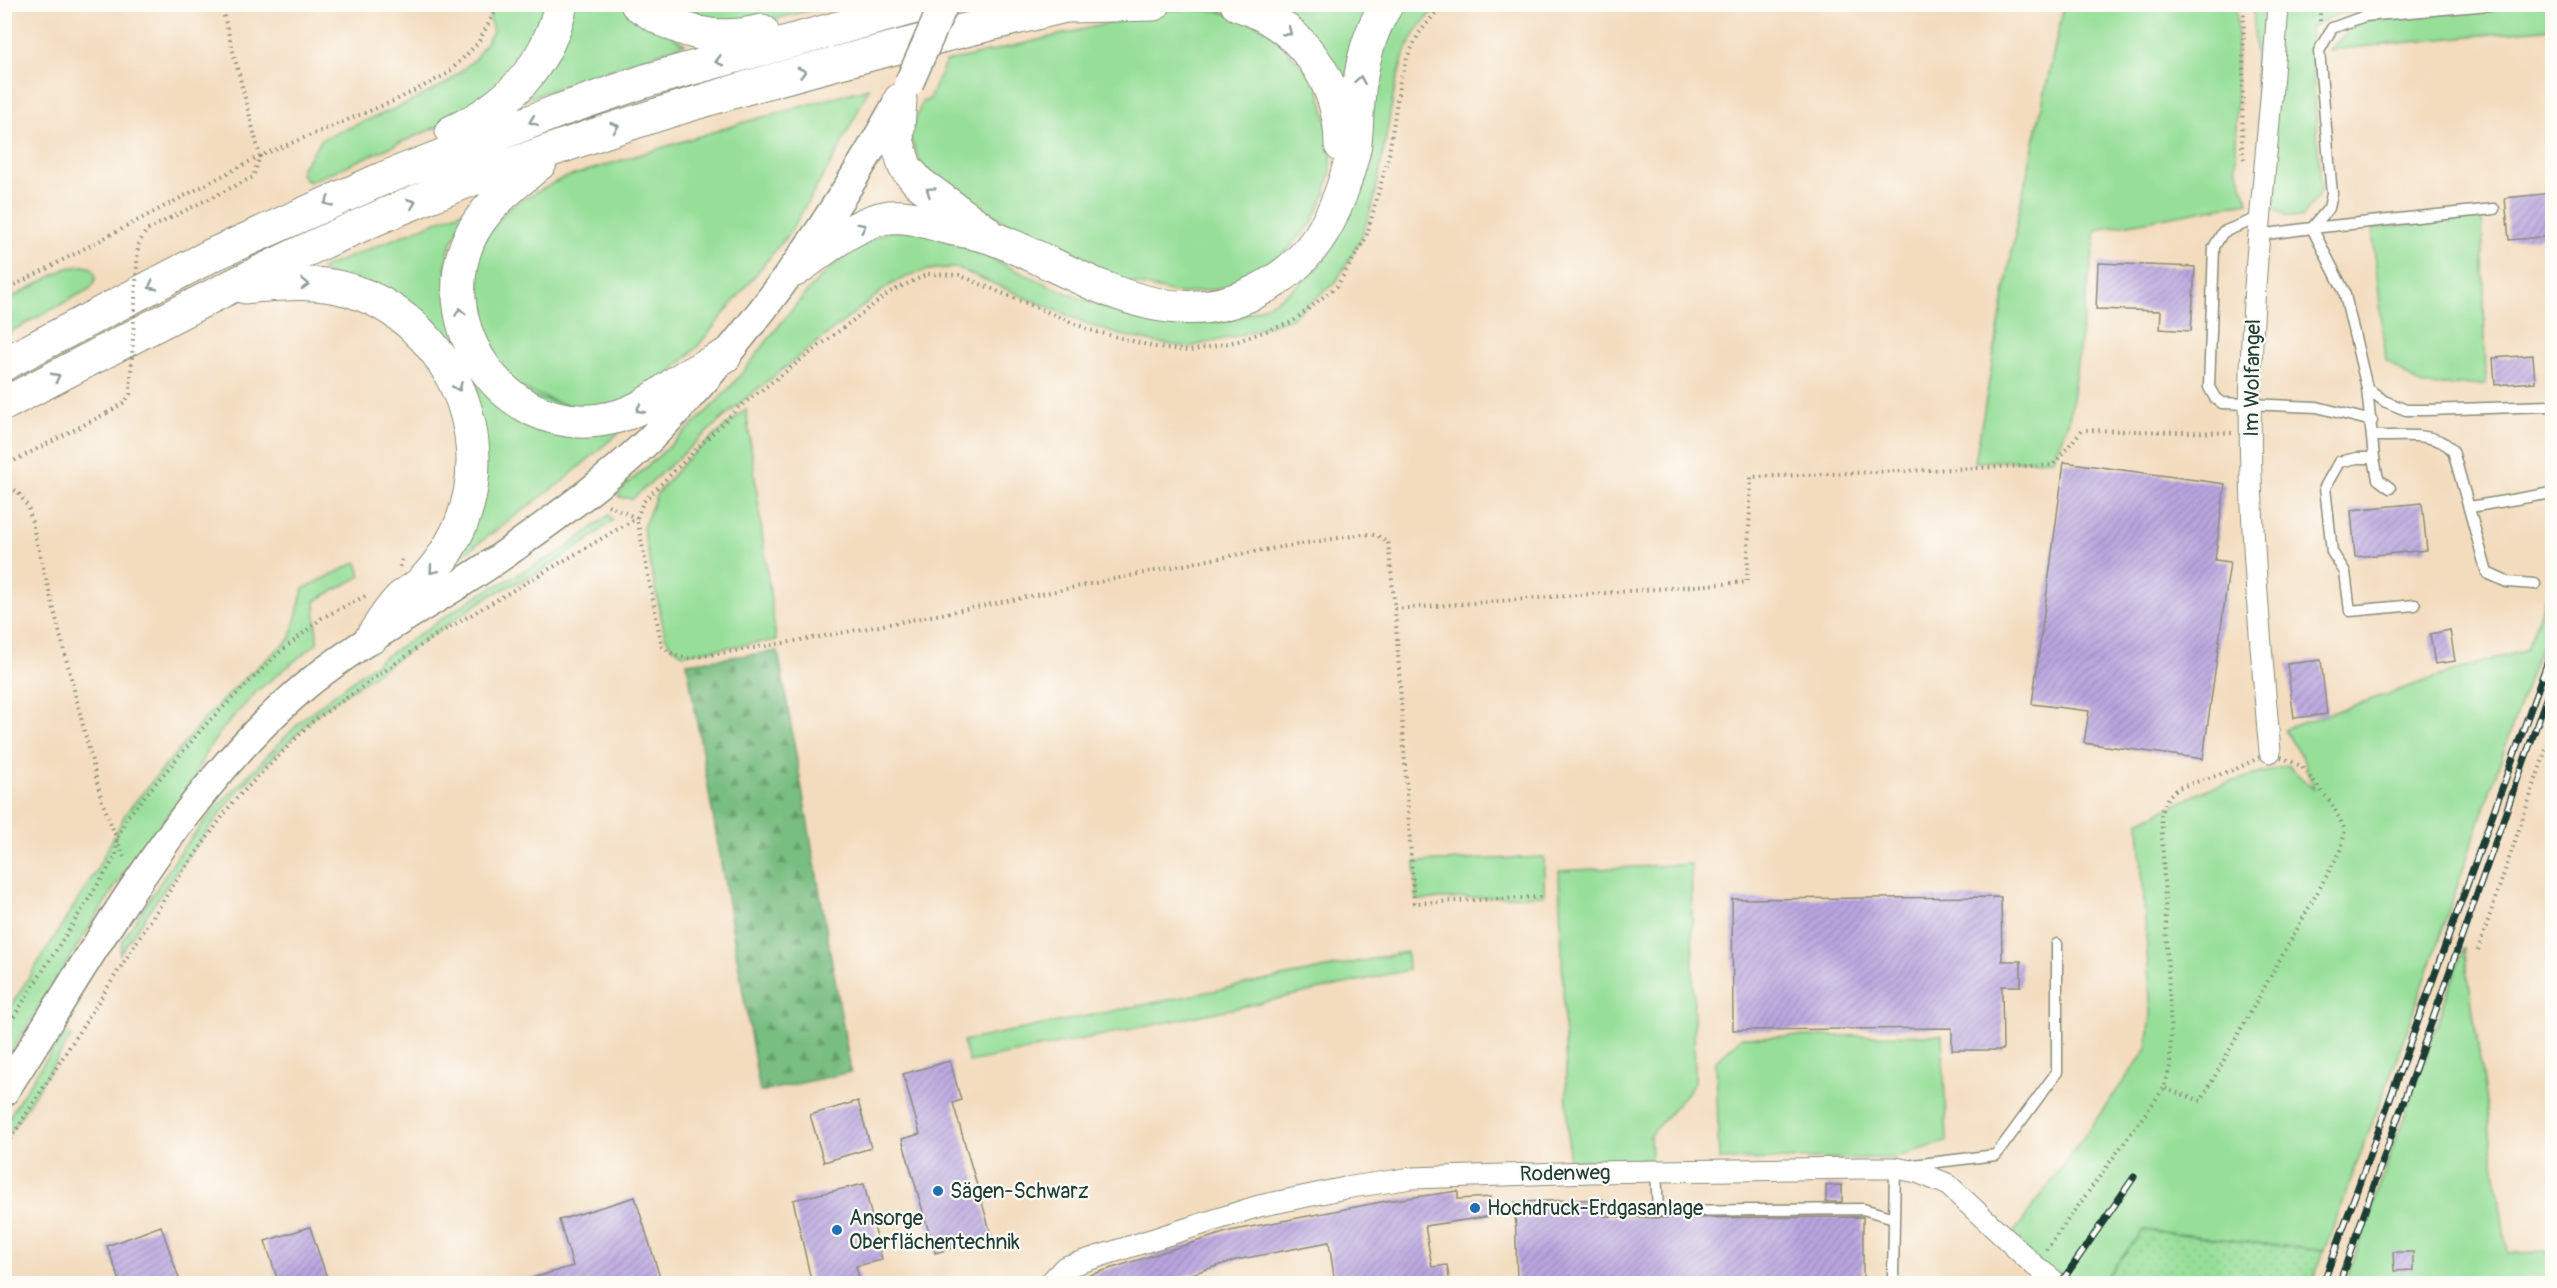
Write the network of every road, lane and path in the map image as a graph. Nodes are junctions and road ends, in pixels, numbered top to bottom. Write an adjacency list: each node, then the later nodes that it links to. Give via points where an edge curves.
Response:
1 (221, 4): 17 (path)
2 (499, 4): 17 (path, via 478,43 447,75)
3 (561, 4): 19 (highway, via 540,59 508,98 475,122 429,142)
4 (637, 4): 14 (highway, via 674,27 718,37 774,27)
5 (926, 4): 14 (highway)
6 (944, 4): 15 (main road, bridge)
7 (1154, 4): 13 (highway)
8 (1237, 4): 18 (highway, one-way to 18, via 1291,35 1323,73 1338,112)
9 (1387, 4): 18 (highway, one-way to 9, via 1354,148 1363,64 1372,33)
10 (2244, 4): 20 (path, via 2242,149 2251,184)
11 (2278, 4): 20 (street, Im Wolfangel)
12 (2500, 4): 23 (lane, via 2365,16 2332,28 2319,51 2332,194 2329,208)
13 (1072, 5): 16 (highway, one-way to 13, via 791,75)
14 (856, 23): 19 (highway, one-way to 19, via 645,81)
15 (904, 91): 24 (highway, one-way to 15, via 919,183 905,167 897,140); 25 (main road, via 873,148)
16 (560, 146): 26 (highway, one-way to 16, via 412,203); 28 (highway, one-way to 16, via 674,384 634,413 598,421 565,419 527,406 510,395 479,363 465,332 458,300 462,261 469,240 479,220 498,199)
17 (260, 156): 27 (path); 38 (path, bridge, via 253,177 146,231 138,245 130,394 125,402)
18 (1344, 178): 24 (highway, via 1324,229 1299,262 1262,289 1198,308 1149,304 1096,285)
19 (382, 179): 29 (highway, one-way to 29, via 212,255)
20 (2264, 183): 22 (street, Im Wolfangel)
21 (2494, 209): 23 (lane)
22 (2260, 226): 23 (lane); 32 (street, Im Wolfangel); 32 (lane, via 2223,232 2214,247 2209,387 2222,403)
23 (2312, 228): 30 (lane, via 2344,291)
24 (993, 238): 25 (highway, one-way to 24, via 855,230 888,217 924,219)
25 (795, 270): 28 (main road)
26 (225, 288): 31 (highway, one-way to 26); 49 (highway, one-way to 49, via 300,283 350,291 375,302 415,328 430,344 444,360 464,400 473,467 460,524 436,568 401,598)
27 (4, 291)
28 (725, 356): 49 (main road, via 649,439 590,491 467,579)
29 (4, 364)
30 (2367, 388): 33 (lane, via 2406,410); 34 (lane)
31 (4, 405)
32 (2250, 406): 34 (lane, via 2317,407); 35 (street, Im Wolfangel)
33 (2552, 406)
34 (2372, 421): 36 (lane)
35 (2250, 433): 48 (path, via 2082,430 2052,465 1751,477 1747,582); 51 (street, Im Wolfangel)
36 (2373, 436): 37 (lane); 42 (lane, via 2431,438 2447,443)
37 (2374, 458): 40 (lane, via 2378,479); 47 (lane, via 2339,462 2325,487 2332,552 2345,572 2350,611)
38 (4, 466)
39 (4, 484): 52 (path, via 18,492 28,507 102,801)
40 (2390, 488)
41 (2553, 493): 42 (lane)
42 (2470, 507): 45 (lane, via 2487,573 2507,582)
43 (403, 556): 44 (path)
44 (396, 578)
45 (2535, 584)
46 (372, 592): 52 (path, via 322,618 279,653 209,721 128,817)
47 (2415, 605)
48 (1395, 609): 53 (path, via 1414,903); 59 (path, via 1388,542 1364,534 1201,561 785,644 681,657 662,648 637,518 433,637 312,722 233,802 193,857)
49 (372, 637): 58 (main road, via 297,693 245,742 158,855)
50 (2553, 732): 55 (path)
51 (2270, 752): 57 (path, via 2236,769 2178,788 2161,812 2171,1035 2170,1066); 57 (path, via 2301,766 2332,804 2344,830 2341,850 2201,1101)
52 (117, 839): 56 (path, via 116,856)
53 (1541, 897)
54 (2056, 944): 60 (lane, via 2056,1072 1996,1155)
55 (2478, 950)
56 (4, 1032)
57 (2164, 1088): 63 (path)
58 (4, 1092)
59 (4, 1149)
60 (1895, 1168): 61 (street, Rodenweg); 62 (lane); 63 (street, Rodenweg, via 1947,1184)
61 (1656, 1172): 62 (lane, via 1658,1211 1863,1209); 65 (street, Rodenweg, via 1412,1178 1334,1190 1204,1221 1065,1267)
62 (1894, 1218): 66 (lane, via 1893,1277)
63 (2034, 1265): 67 (street, Rodenweg)
64 (2553, 1280): 68 (path)
65 (1049, 1284)
66 (1897, 1284)
67 (2058, 1284)
68 (2453, 1284)

